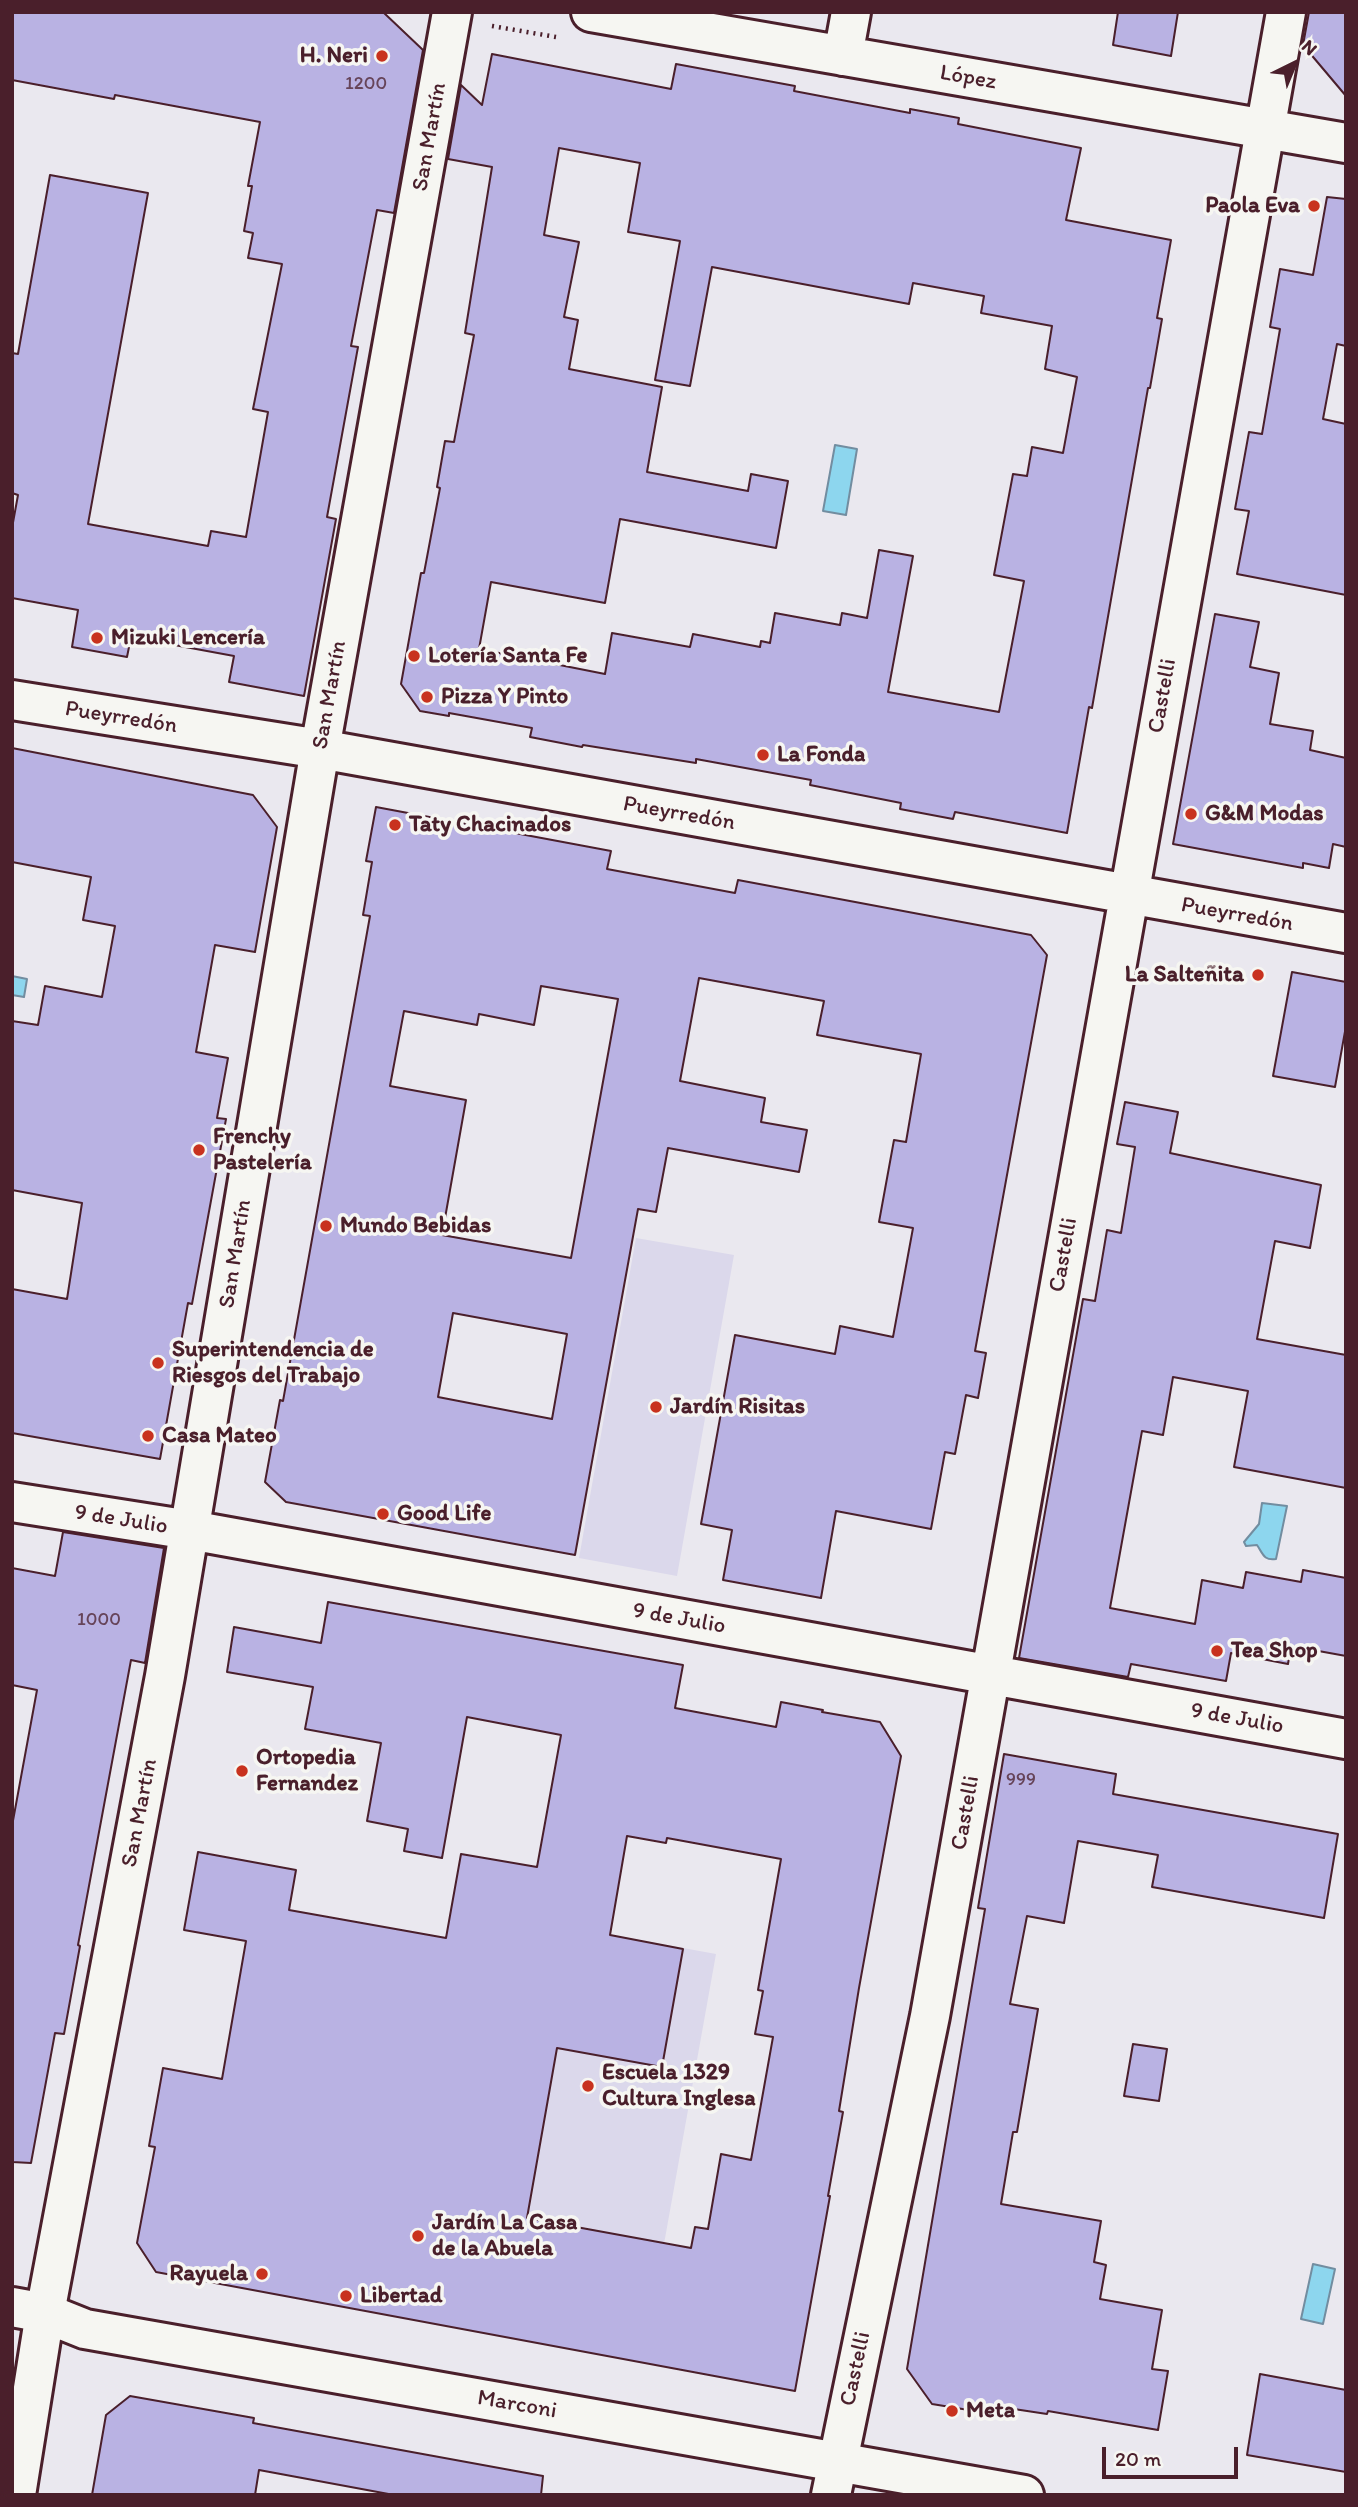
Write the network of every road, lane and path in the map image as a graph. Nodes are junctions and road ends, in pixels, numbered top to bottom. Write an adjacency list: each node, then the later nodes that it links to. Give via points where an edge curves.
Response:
1 (452, 12): 11 (street, San Martín)
2 (591, 12): 7 (street, López)
3 (852, 12): 7 (street)
4 (1286, 12): 8 (street, Castelli)
5 (487, 25): 6 (path)
6 (556, 37)
7 (843, 56): 8 (street, López)
8 (1264, 129): 9 (street, López); 12 (street, Castelli)
9 (1346, 143)
10 (12, 700): 11 (street, Pueyrredón)
11 (320, 749): 12 (street, Pueyrredón); 15 (street, San Martín)
12 (1128, 896): 13 (street, Pueyrredón); 16 (street, Castelli)
13 (1346, 933)
14 (12, 1503): 15 (street, 9 de Julio)
15 (190, 1530): 16 (street, 9 de Julio); 18 (street, San Martín, via 145,1791)
16 (990, 1675): 17 (street, 9 de Julio); 19 (street, Castelli, via 930,2016)
17 (1346, 1739)
18 (29, 2310): 19 (street, Marconi, via 85,2329); 20 (street, San Martín)
19 (834, 2478): 21 (street, Marconi)
20 (16, 2495)
21 (1024, 2495)

